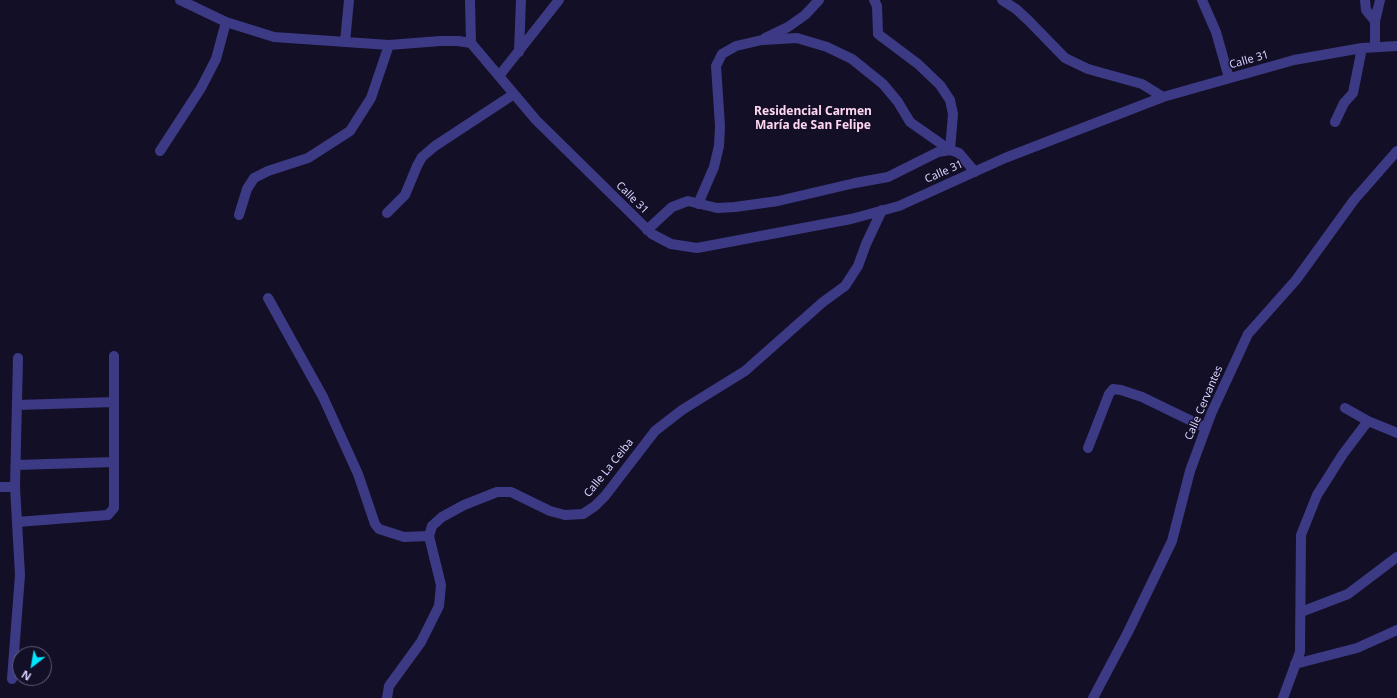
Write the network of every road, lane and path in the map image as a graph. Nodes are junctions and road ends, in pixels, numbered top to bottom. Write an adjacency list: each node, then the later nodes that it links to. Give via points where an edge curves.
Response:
1 (180, 0): 14 (street)
2 (349, 0): 16 (street)
3 (470, 0): 17 (street)
4 (521, 0): 22 (street)
5 (559, 0): 22 (street)
6 (820, 0): 15 (street, via 805,15)
7 (874, 0): 28 (street, via 877,6 878,34 918,64 940,85 950,100 953,114)
8 (1002, 0): 12 (street)
9 (1202, 0): 24 (street, via 1216,32)
10 (1365, 0): 13 (street, via 1366,10)
11 (1380, 0): 13 (street)
12 (1015, 5): 26 (street, via 1065,58 1088,69 1142,84)
13 (1375, 21): 19 (street)
14 (226, 22): 16 (street, via 274,37); 29 (street, via 216,59 201,88)
15 (762, 40): 28 (street, via 797,38 827,47 852,59 883,84 910,122); 32 (street, via 736,46 722,54 716,66 719,146 714,167)
16 (345, 42): 18 (street)
17 (471, 43): 18 (street, via 440,41); 23 (street, Calle 31)
18 (389, 45): 35 (street, via 371,98 350,130 308,158 254,178 247,189)
19 (1375, 46): 20 (street, Calle 31); 21 (street, Calle 31)
20 (1397, 46)
21 (1362, 48): 24 (street, Calle 31, via 1294,60); 27 (street, via 1353,93 1344,103)
22 (519, 52): 23 (street)
23 (499, 76): 25 (street, Calle 31)
24 (1229, 78): 26 (street, Calle 31)
25 (514, 94): 34 (street, via 422,157 405,195); 36 (street, Calle 31, via 536,120)
26 (1163, 97): 31 (street, Calle 31)
27 (1335, 122)
28 (950, 150): 31 (street, via 959,153); 32 (street, via 938,152 888,178 778,201 735,207 717,208)
29 (160, 151)
30 (1397, 151): 44 (street, Calle Cervantes, via 1354,200 1296,280 1248,334)
31 (975, 172): 33 (street, Calle 31, via 899,206)
32 (698, 204): 36 (street, via 688,201 672,207)
33 (882, 210): 36 (street, Calle 31, via 851,219 697,248 671,244); 52 (street, Calle La Ceiba, via 858,266 845,286 823,302 745,371 682,410 655,431 595,506 583,514 565,515 550,511 511,492 497,492 442,517 432,526)
34 (387, 212)
35 (239, 215)
36 (647, 230)
37 (268, 298): 52 (street, via 323,397 358,474 375,524 379,529 404,537)
38 (114, 356): 40 (street)
39 (18, 358): 41 (street)
40 (114, 402): 41 (street); 47 (street)
41 (17, 405): 48 (street)
42 (1345, 408): 43 (street)
43 (1368, 421): 45 (street); 54 (street, via 1317,495 1301,535)
44 (1206, 428): 46 (street, via 1142,397 1113,389); 59 (street, Calle Cervantes, via 1190,471 1172,541 1128,632)
45 (1397, 433)
46 (1088, 448)
47 (114, 462): 48 (street); 51 (street, via 114,508 108,515)
48 (16, 464): 50 (street)
49 (0, 487): 50 (street)
50 (15, 487): 51 (street)
51 (17, 522): 56 (street, via 20,575)
52 (429, 536): 58 (street, via 441,585 439,606 421,642 389,686)
53 (1397, 557): 54 (street, via 1348,594)
54 (1301, 612): 57 (street, via 1300,652)
55 (1397, 630): 57 (street, via 1358,648)
56 (15, 646)
57 (1295, 664): 60 (street)
58 (387, 698)
59 (1092, 698)
60 (1283, 698)

